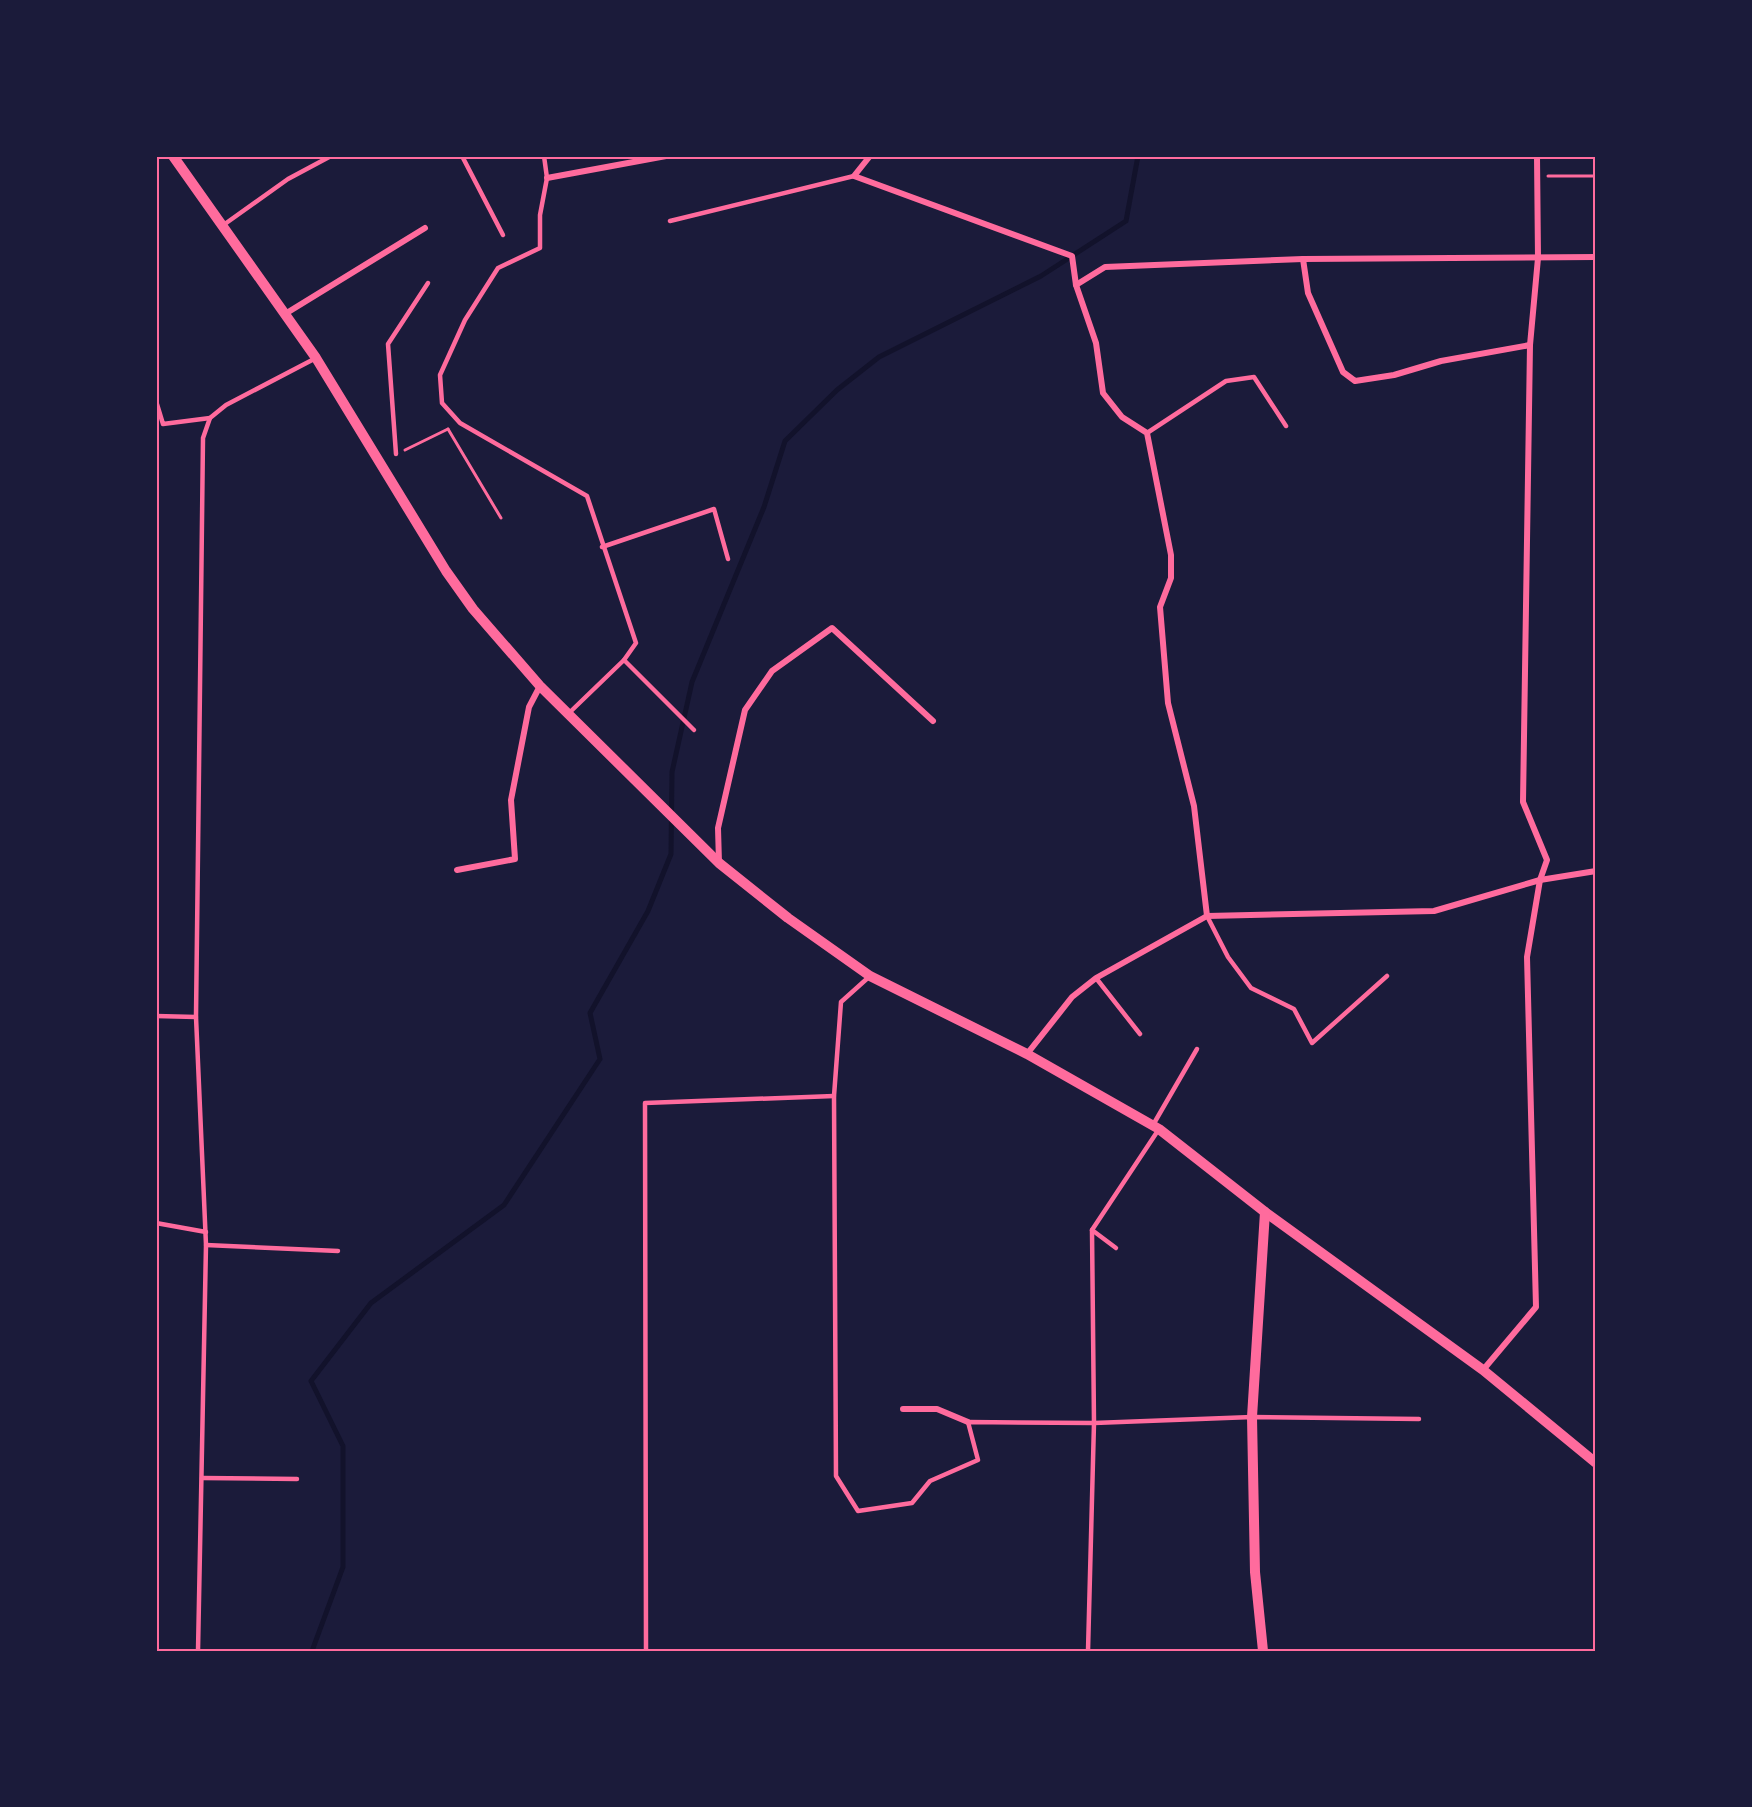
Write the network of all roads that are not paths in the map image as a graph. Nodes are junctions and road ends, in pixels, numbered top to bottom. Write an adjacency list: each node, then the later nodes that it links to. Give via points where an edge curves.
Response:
1 (173, 156): 11 (street)
2 (331, 156): 11 (lane, via 288,179)
3 (462, 156): 13 (lane)
4 (544, 156): 9 (lane)
5 (666, 156): 9 (street)
6 (870, 156): 8 (street)
7 (1537, 156): 15 (street)
8 (854, 176): 10 (lane); 18 (street, via 1072,256)
9 (548, 178): 27 (lane, via 540,214 540,248 498,268 465,320 440,375 442,403 460,423 587,496)
10 (670, 221)
11 (221, 226): 19 (street)
12 (425, 228): 19 (street)
13 (503, 235)
14 (1596, 257): 15 (street)
15 (1538, 258): 16 (street); 20 (street)
16 (1303, 259): 18 (street, via 1105,267); 20 (street, via 1308,293 1343,372 1355,381)
17 (428, 283): 26 (lane, via 388,344)
18 (1076, 285): 25 (street, via 1096,343 1103,393 1122,417)
19 (285, 314): 21 (street)
20 (1530, 345): 37 (street, via 1523,802 1547,860)
21 (316, 358): 23 (lane, via 226,405); 30 (street, via 446,571 473,609)
22 (156, 401): 23 (lane, via 163,424)
23 (210, 418): 43 (lane, via 203,438)
24 (1286, 426): 25 (lane, via 1254,377 1226,381)
25 (1147, 433): 38 (street, via 1171,555 1170,578 1160,607 1168,703 1194,806)
26 (396, 454)
27 (603, 547): 28 (lane, via 714,508); 29 (lane, via 636,643)
28 (728, 559)
29 (624, 660): 31 (lane); 33 (lane)
30 (540, 686): 31 (street); 35 (street, via 529,707 511,800 515,859)
31 (568, 714): 34 (street)
32 (933, 721): 34 (street, via 832,628 771,671 745,710 718,828)
33 (694, 729)
34 (719, 863): 39 (street)
35 (457, 870)
36 (1596, 871): 37 (street)
37 (1540, 880): 38 (street, via 1434,911); 56 (street, via 1527,957 1536,1307)
38 (1207, 916): 40 (lane, via 1228,957 1251,988 1294,1010 1312,1043); 41 (street)
39 (870, 976): 46 (street); 47 (lane, via 841,1002)
40 (1386, 976)
41 (1096, 978): 44 (lane); 46 (street, via 1072,997)
42 (156, 1016): 43 (lane)
43 (196, 1017): 52 (lane)
44 (1140, 1034)
45 (1197, 1049): 48 (lane)
46 (1027, 1054): 48 (street)
47 (834, 1096): 60 (lane, via 836,1476 858,1511 912,1503 930,1481 978,1460); 66 (lane, via 645,1103)
48 (1156, 1127): 49 (street); 51 (lane)
49 (1265, 1212): 56 (street); 58 (street)
50 (156, 1223): 52 (lane)
51 (1092, 1230): 54 (lane); 61 (lane)
52 (206, 1232): 53 (lane)
53 (206, 1245): 55 (lane); 63 (lane)
54 (1116, 1248)
55 (338, 1251)
56 (1483, 1370): 62 (street)
57 (903, 1409): 60 (street, via 938,1409)
58 (1252, 1417): 59 (lane); 61 (lane); 68 (street, via 1255,1572)
59 (1419, 1419)
60 (968, 1422): 61 (lane)
61 (1094, 1423): 67 (lane)
62 (1596, 1463)
63 (202, 1478): 64 (lane); 65 (lane)
64 (297, 1479)
65 (198, 1651)
66 (646, 1651)
67 (1088, 1651)
68 (1263, 1651)

